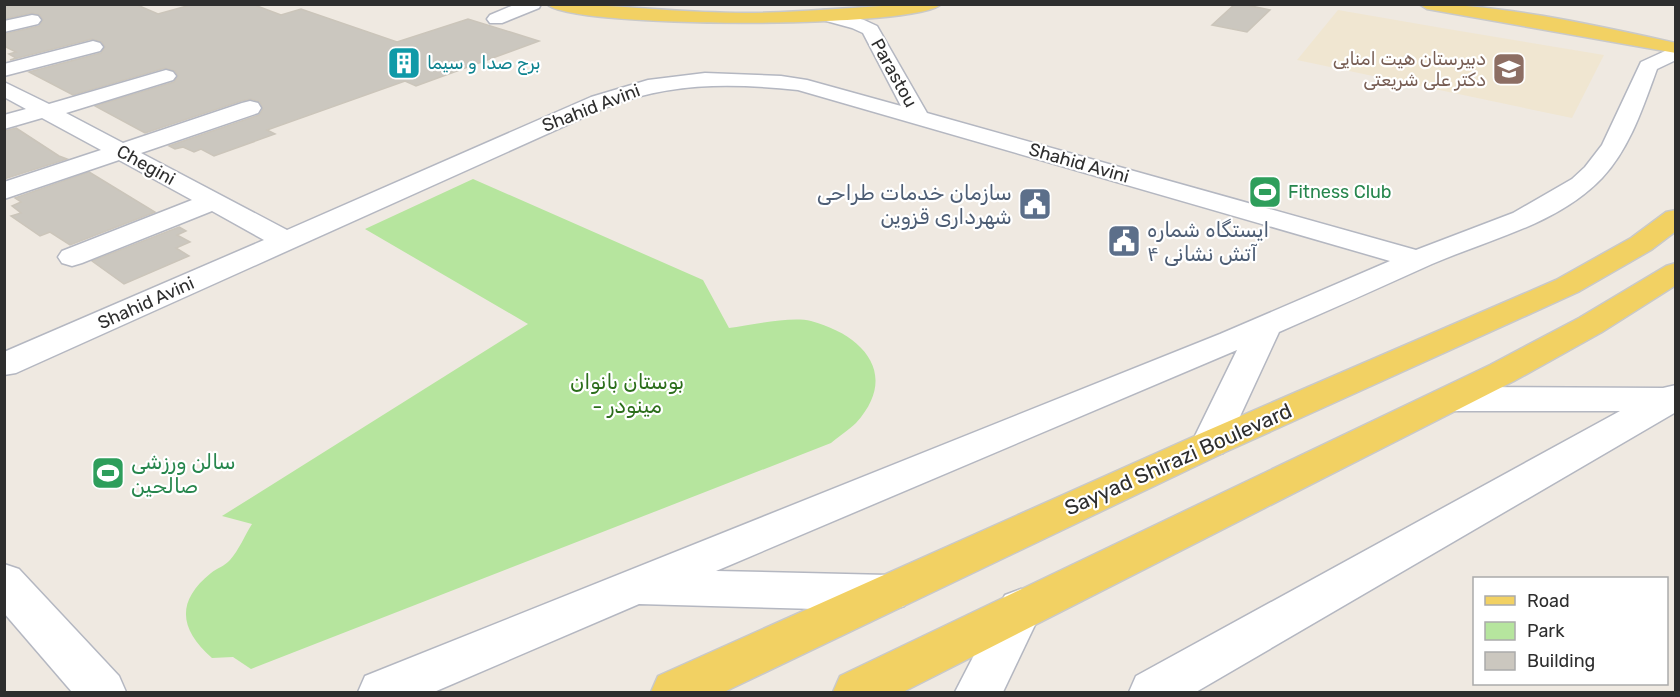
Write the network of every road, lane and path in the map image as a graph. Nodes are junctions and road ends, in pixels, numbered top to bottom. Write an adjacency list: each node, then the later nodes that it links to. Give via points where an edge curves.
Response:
1 (533, 4): 12 (street)
2 (555, 4): 8 (main road)
3 (630, 4): 4 (main road, via 784,9)
4 (857, 4)
5 (933, 4): 9 (main road)
6 (1427, 4): 15 (main road)
7 (1472, 4): 15 (main road)
8 (575, 6): 10 (main road, via 678,17)
9 (905, 9): 10 (main road); 14 (street, Parastou)
10 (825, 15): 14 (street, Parastou)
11 (32, 20): 13 (street)
12 (496, 20)
13 (4, 27)
14 (870, 30): 22 (street, Parastou)
15 (1675, 44): 30 (street, via 1647,66 1620,135 1604,160 1580,184 1525,218)
16 (93, 47): 17 (street)
17 (4, 70)
18 (166, 76): 21 (street)
19 (4, 88): 21 (street, Chegini)
20 (250, 108): 24 (street)
21 (46, 111): 23 (street); 24 (street, Chegini)
22 (918, 117): 28 (street, Shahid Avini, via 800,84 752,78 696,79 646,87 599,102); 30 (street, Shahid Avini)
23 (4, 122)
24 (121, 151): 25 (street); 26 (street, Chegini)
25 (4, 191)
26 (213, 201): 28 (street, Chegini); 29 (street)
27 (1676, 218): 36 (main road, Sayyad Shirazi Boulevard, via 1641,244 1567,286)
28 (286, 241): 33 (street, Shahid Avini)
29 (72, 257)
30 (1418, 260): 32 (street)
31 (1676, 272): 35 (main road, via 1622,309)
32 (1266, 327): 36 (street); 38 (street)
33 (4, 365)
34 (1672, 398): 35 (street); 46 (street)
35 (1450, 399): 40 (main road)
36 (1210, 444): 39 (main road, Sayyad Shirazi Boulevard)
37 (4, 582): 41 (street)
38 (630, 588): 39 (street); 42 (street)
39 (888, 593): 43 (main road, Sayyad Shirazi Boulevard)
40 (1021, 608): 44 (main road); 45 (street)
41 (102, 693)
42 (382, 693)
43 (675, 693)
44 (857, 693)
45 (979, 693)
46 (1153, 693)

